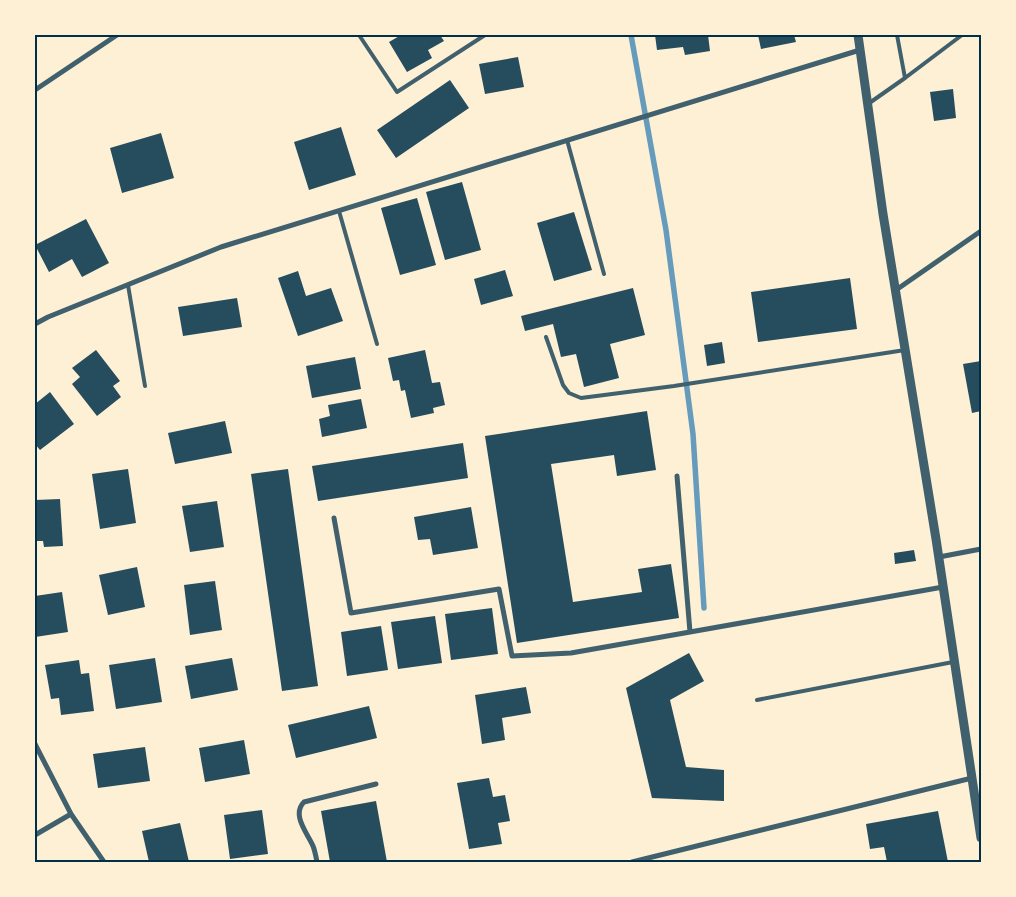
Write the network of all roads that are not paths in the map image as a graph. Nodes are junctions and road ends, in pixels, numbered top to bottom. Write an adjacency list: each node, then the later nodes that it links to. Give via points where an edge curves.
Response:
1 (117, 35): 9 (street)
2 (359, 35): 3 (lane, via 397,92)
3 (485, 35)
4 (858, 35): 7 (street)
5 (898, 35): 8 (lane)
6 (962, 35): 8 (lane)
7 (860, 50): 10 (street); 11 (street)
8 (905, 78): 10 (lane)
9 (35, 90)
10 (867, 105): 16 (street)
11 (567, 140): 12 (street); 14 (lane)
12 (340, 210): 15 (street, via 221,247); 19 (lane)
13 (981, 231): 16 (street)
14 (604, 274)
15 (128, 285): 17 (street); 21 (lane)
16 (896, 290): 20 (street)
17 (35, 324)
18 (546, 337): 20 (lane, via 563,385 569,394 581,398)
19 (377, 344)
20 (905, 350): 25 (street)
21 (145, 386)
22 (678, 476): 27 (street)
23 (334, 518): 27 (street, via 351,613 498,588 512,656 571,653)
24 (981, 549): 25 (street)
25 (939, 557): 26 (street)
26 (942, 587): 27 (street); 28 (street)
27 (690, 632)
28 (955, 661): 29 (lane); 31 (street)
29 (757, 700)
30 (35, 744): 33 (street)
31 (972, 778): 35 (street); 38 (street)
32 (376, 784): 37 (street, via 301,805 300,817)
33 (71, 814): 34 (street); 36 (street)
34 (35, 835)
35 (981, 838)
36 (104, 862)
37 (317, 862)
38 (632, 862)

